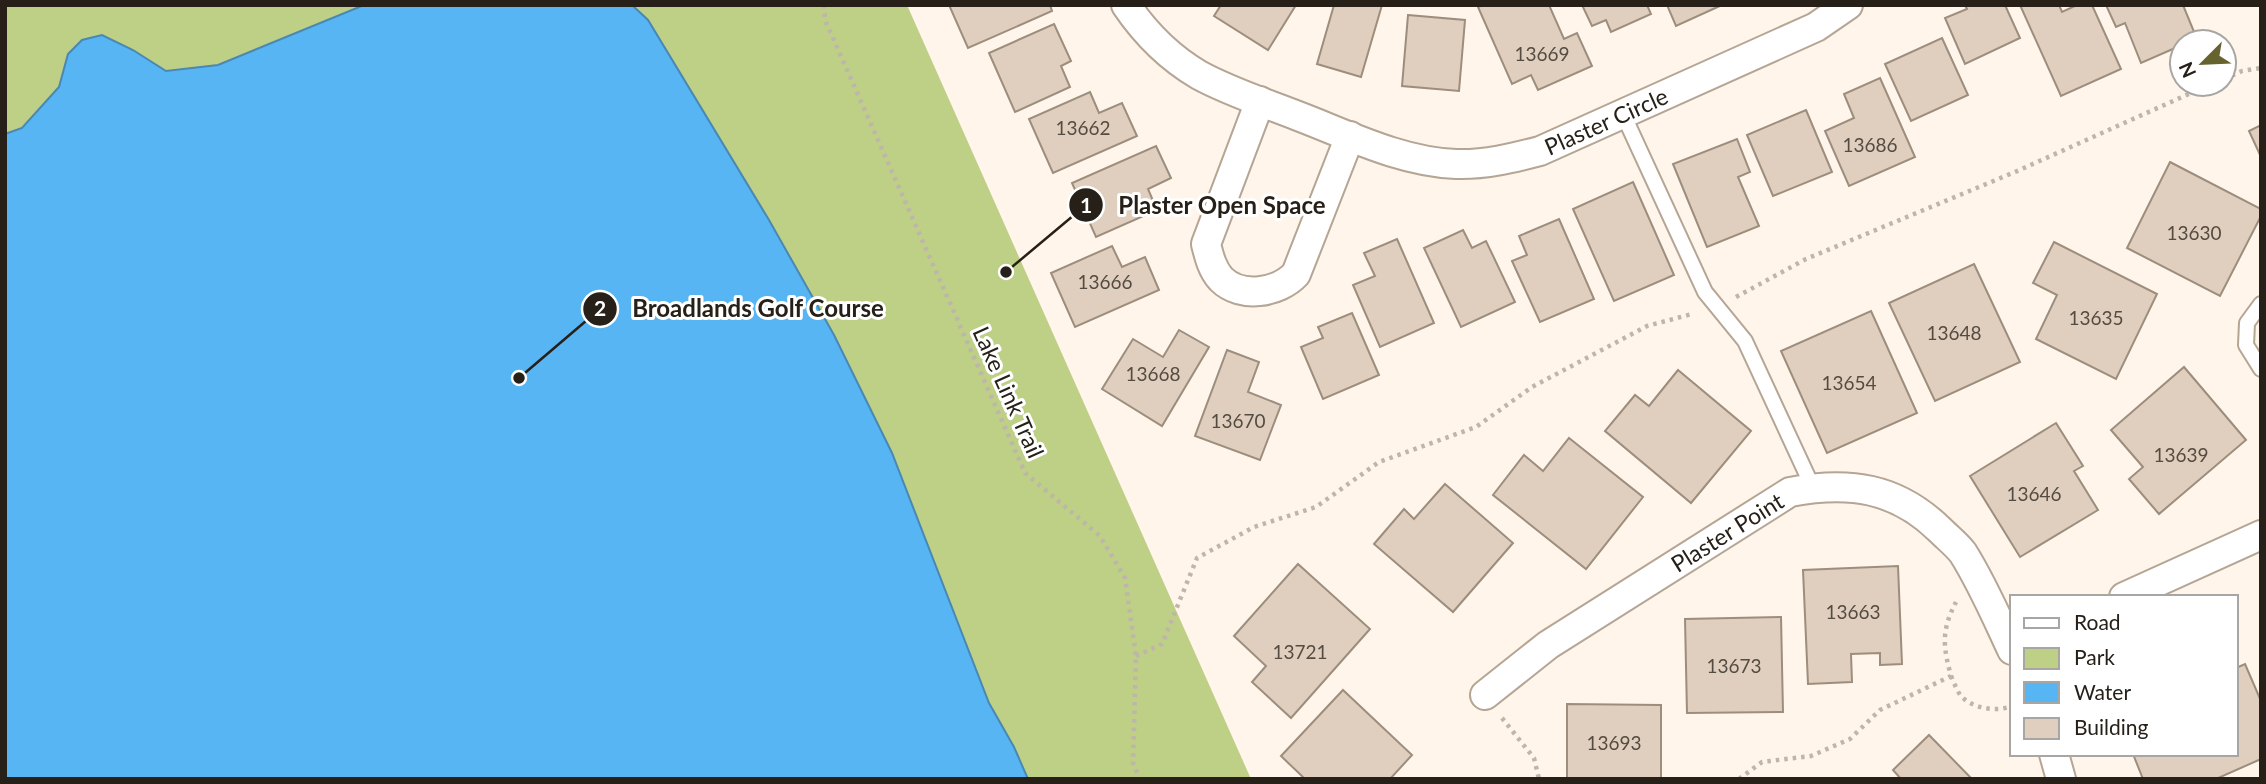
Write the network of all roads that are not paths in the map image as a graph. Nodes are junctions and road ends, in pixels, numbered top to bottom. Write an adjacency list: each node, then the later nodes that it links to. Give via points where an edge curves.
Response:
1 (1126, 5): 3 (street, Plaster Circle, via 1164,49 1198,74)
2 (1848, 5): 4 (street, Plaster Circle, via 1816,27)
3 (1260, 101): 5 (street, Plaster Circle); 5 (street, via 1206,244 1222,280 1237,288 1251,292 1269,289 1296,274)
4 (1623, 114): 5 (street, Plaster Circle, via 1540,151 1499,162 1456,164 1409,158); 8 (lane, via 1705,292 1745,341)
5 (1350, 136)
6 (2261, 304): 7 (lane, via 2247,323 2246,345)
7 (2261, 369)
8 (1813, 488): 11 (street, Plaster Point, via 1851,486 1886,494 1924,515 1962,551); 12 (street, Plaster Point, via 1790,492 1548,645)
9 (2261, 535): 10 (street)
10 (2128, 595)
11 (2010, 644)
12 (1485, 695)
13 (2055, 756): 14 (street)
14 (2061, 779)

